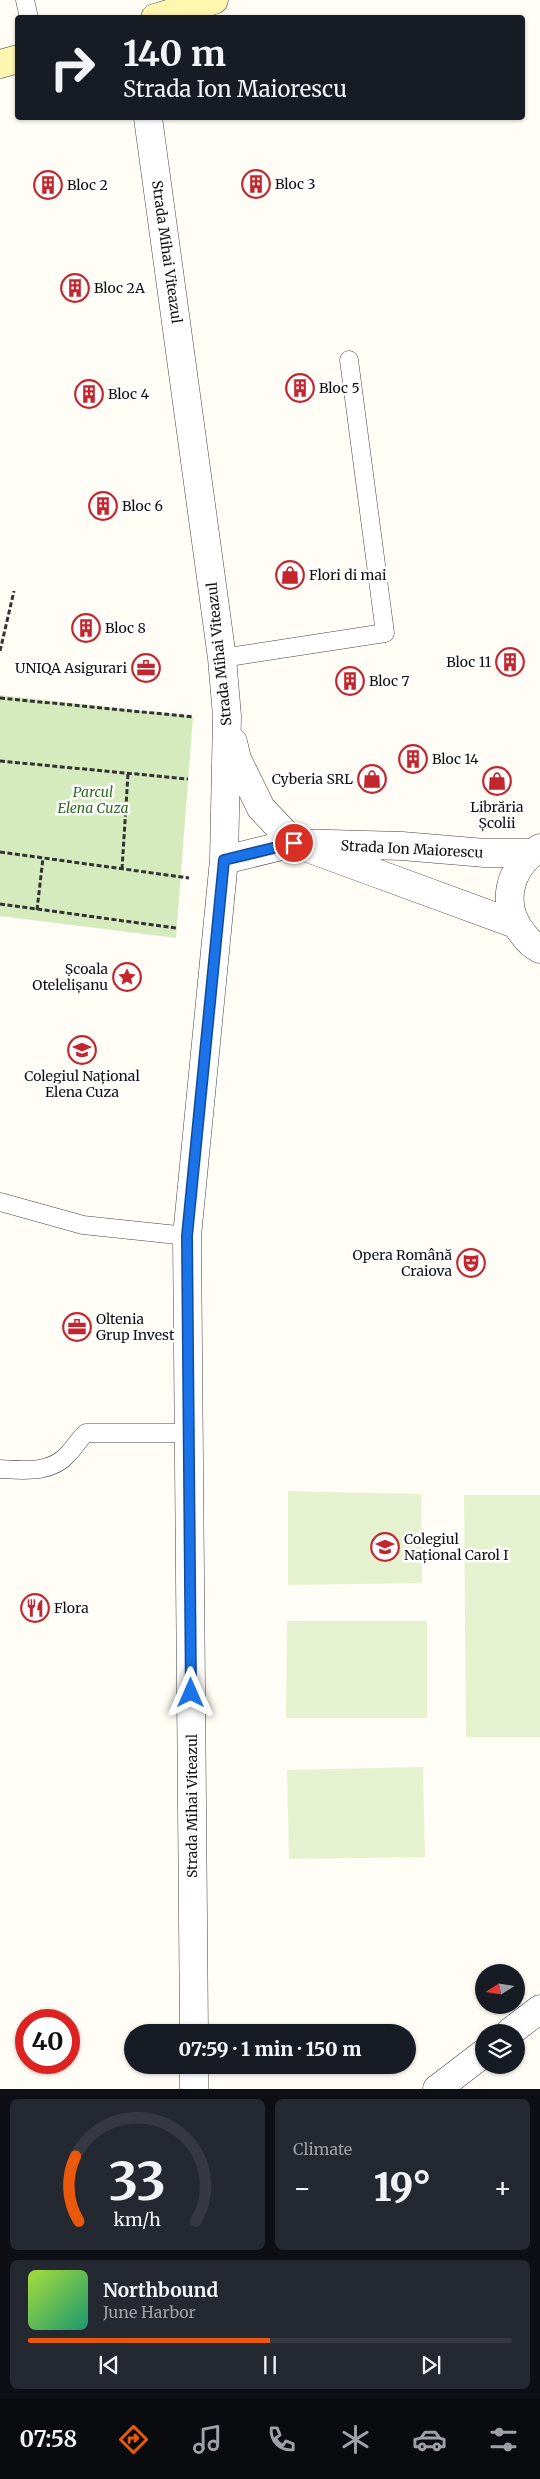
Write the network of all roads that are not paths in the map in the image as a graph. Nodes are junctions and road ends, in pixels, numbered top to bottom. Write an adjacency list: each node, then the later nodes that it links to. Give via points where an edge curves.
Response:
1 (24, 0): 3 (lane)
2 (214, 0): 4 (main road)
3 (28, 15)
4 (165, 15)
5 (15, 60): 6 (main road)
6 (0, 64)
7 (148, 120): 9 (street, Strada Mihai Viteazul)
8 (349, 360): 9 (lane, via 385,634)
9 (222, 658): 10 (street, Strada Mihai Viteazul)
10 (227, 716): 11 (street, via 237,759 251,790 261,808); 13 (street, Strada Mihai Viteazul)
11 (294, 843): 12 (street, Strada Ion Maiorescu, via 402,846 485,853); 13 (street, Strada Ion Maiorescu); 14 (street, Strada Ion Maiorescu)
12 (535, 850): 14 (street, via 518,868 510,886 509,905)
13 (223, 872): 17 (street, Strada Mihai Viteazul)
14 (514, 924): 15 (street, via 532,945)
15 (540, 949)
16 (0, 1202): 17 (lane, via 84,1225)
17 (187, 1236): 18 (street, Strada Mihai Viteazul)
18 (189, 1434): 19 (lane, via 86,1433 55,1464 39,1470); 21 (street, Strada Mihai Viteazul)
19 (0, 1469)
20 (540, 2009): 22 (street)
21 (194, 2024)
22 (520, 2024)
23 (475, 2060): 26 (street)
24 (194, 2074): 25 (street)
25 (194, 2089)
26 (437, 2089)

